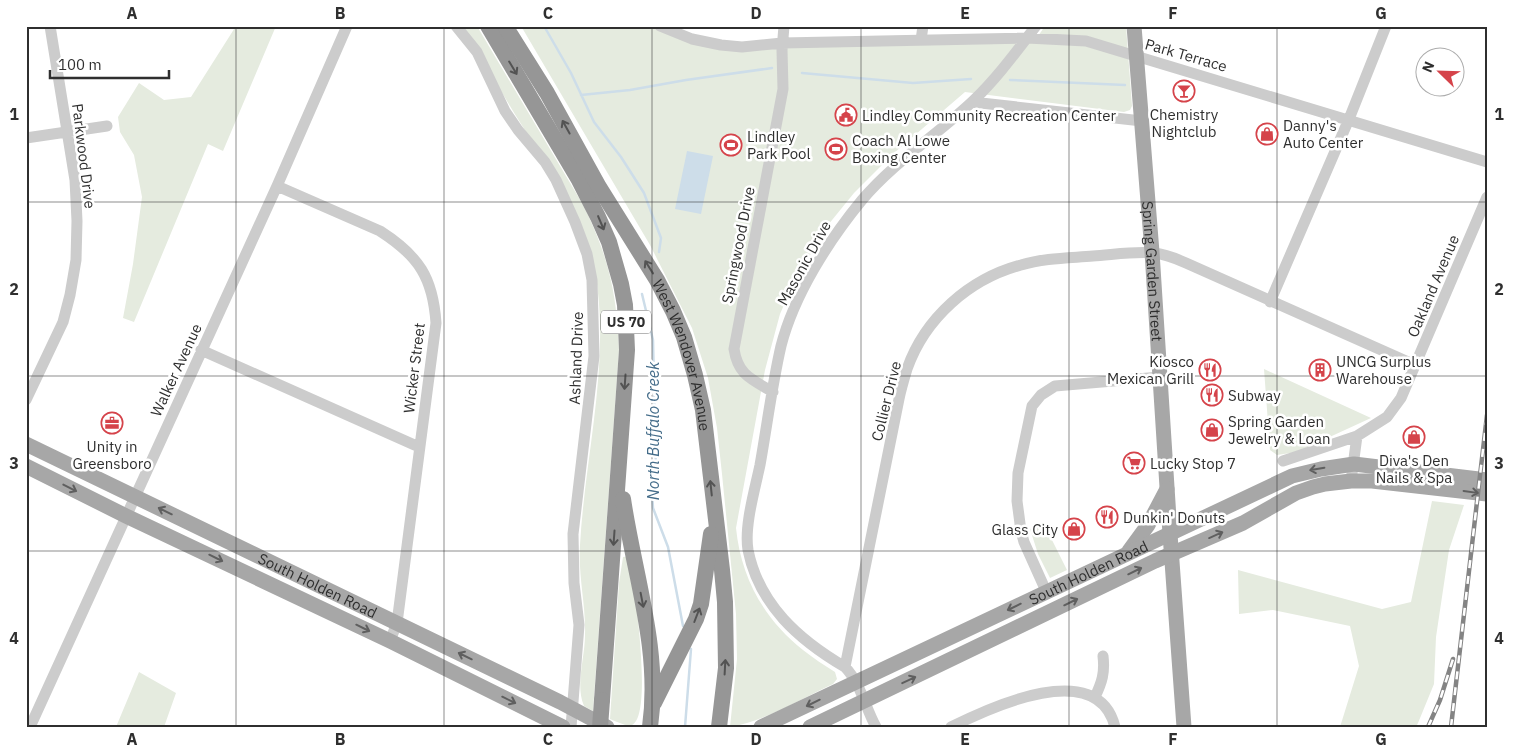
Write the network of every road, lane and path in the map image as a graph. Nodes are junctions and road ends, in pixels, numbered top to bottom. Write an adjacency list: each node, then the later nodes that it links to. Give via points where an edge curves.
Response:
1 (50, 26): 20 (street, Parkwood Drive)
2 (347, 26): 23 (street, Walker Avenue)
3 (456, 26): 58 (street, Ashland Drive, via 477,52 505,111 556,180 588,254 594,356 574,534 574,583 579,625)
4 (488, 26): 38 (highway, US 70, one-way to 38, via 579,180 598,217 616,265 625,305 627,343)
5 (505, 26): 44 (highway, West Wendover Avenue / US 70, one-way to 5, via 703,410 684,337 673,311)
6 (660, 26): 14 (street, Park Terrace, via 692,39 721,45 742,47)
7 (784, 26): 14 (street, Springwood Drive)
8 (922, 26): 13 (street)
9 (1036, 26): 12 (street, Masonic Drive)
10 (1134, 26): 15 (main road, Spring Garden Street)
11 (1386, 26): 17 (street)
12 (1027, 38): 13 (street, Park Terrace); 15 (street, Park Terrace, via 1086,42); 16 (street, Masonic Drive)
13 (921, 40): 14 (street, Park Terrace)
14 (782, 43): 30 (street, Springwood Drive, via 782,95 734,348 736,362 743,373)
15 (1137, 56): 17 (street, Park Terrace); 18 (main road, Spring Garden Street)
16 (972, 102): 18 (street); 30 (street, Masonic Drive, via 891,170 835,235 791,316)
17 (1349, 119): 22 (street, Park Terrace); 26 (street)
18 (1142, 121): 25 (main road, Spring Garden Street)
19 (106, 126): 20 (street)
20 (67, 132): 21 (street); 31 (street, Parkwood Drive, via 75,180 76,260 63,322)
21 (26, 138)
22 (1487, 162)
23 (277, 186): 27 (street, Walker Avenue); 34 (street, Wicker Street, via 380,231 407,250 426,278 436,324)
24 (1487, 197): 28 (street, Oakland Avenue)
25 (1152, 252): 26 (street, Collier Drive, via 1170,256); 29 (main road, Spring Garden Street); 53 (street, Collier Drive, via 1055,259 1006,269 978,282 934,323 907,369 899,399)
26 (1270, 302): 28 (street, Collier Drive)
27 (201, 350): 34 (street); 43 (street, Walker Avenue)
28 (1415, 366): 32 (street, Oakland Avenue, via 1401,398 1387,417)
29 (1160, 377): 41 (main road, Spring Garden Street); 49 (street, via 1055,386 1032,406 1018,473 1017,501 1020,531)
30 (773, 392): 53 (street, Masonic Drive, via 748,529 748,549 756,573 778,614 804,640)
31 (26, 400)
32 (1357, 436): 35 (street, Oakland Avenue); 36 (street)
33 (26, 444): 43 (main road, South Holden Road)
34 (419, 447): 50 (street, Wicker Street)
35 (1283, 461)
36 (1354, 464): 39 (main road, South Holden Road); 40 (street); 46 (main road, South Holden Road, one-way to 46, via 1292,476)
37 (26, 466): 45 (main road, South Holden Road, one-way to 45)
38 (619, 472): 57 (highway, one-way to 57, via 651,648); 64 (highway, US 70, one-way to 64, bridge)
39 (1487, 480)
40 (1351, 481): 42 (main road, South Holden Road, one-way to 42); 48 (main road, South Holden Road, one-way to 40, via 1243,523 1296,493 1325,484)
41 (1168, 488): 46 (main road, Spring Garden Street); 47 (main road, via 1148,525)
42 (1487, 494)
43 (134, 496): 45 (street, Walker Avenue); 50 (main road, South Holden Road, one-way to 43)
44 (714, 511): 57 (highway, one-way to 44, via 701,604); 59 (highway, West Wendover Avenue / US 70, one-way to 44, via 726,668 725,602)
45 (126, 516): 51 (main road, South Holden Road, one-way to 51); 61 (street, Walker Avenue)
46 (1170, 534): 47 (main road, South Holden Road); 48 (main road, Spring Garden Street)
47 (1128, 552): 49 (main road, South Holden Road)
48 (1172, 554): 56 (main road, South Holden Road, one-way to 48); 71 (main road, Spring Garden Street)
49 (1046, 592): 54 (main road, South Holden Road, one-way to 54)
50 (396, 623): 51 (street, Wicker Street); 58 (main road, South Holden Road, one-way to 50)
51 (390, 641): 62 (main road, South Holden Road, one-way to 62)
52 (1103, 656): 55 (street, via 1105,669)
53 (845, 667): 54 (street, Masonic Drive)
54 (857, 682): 56 (street, Masonic Drive); 67 (main road, South Holden Road, one-way to 67)
55 (1095, 697): 69 (street, via 1063,691 1016,700 989,708); 70 (street, via 1106,707)
56 (865, 700): 60 (street, Masonic Drive); 68 (main road, South Holden Road)
57 (653, 706): 66 (highway)
58 (572, 708): 63 (street, Ashland Drive); 65 (main road, South Holden Road)
59 (720, 721)
60 (872, 724)
61 (30, 727)
62 (563, 727)
63 (570, 727)
64 (600, 727)
65 (607, 727)
66 (650, 727)
67 (761, 727)
68 (810, 727)
69 (951, 727)
70 (1115, 727)
71 (1184, 727)

